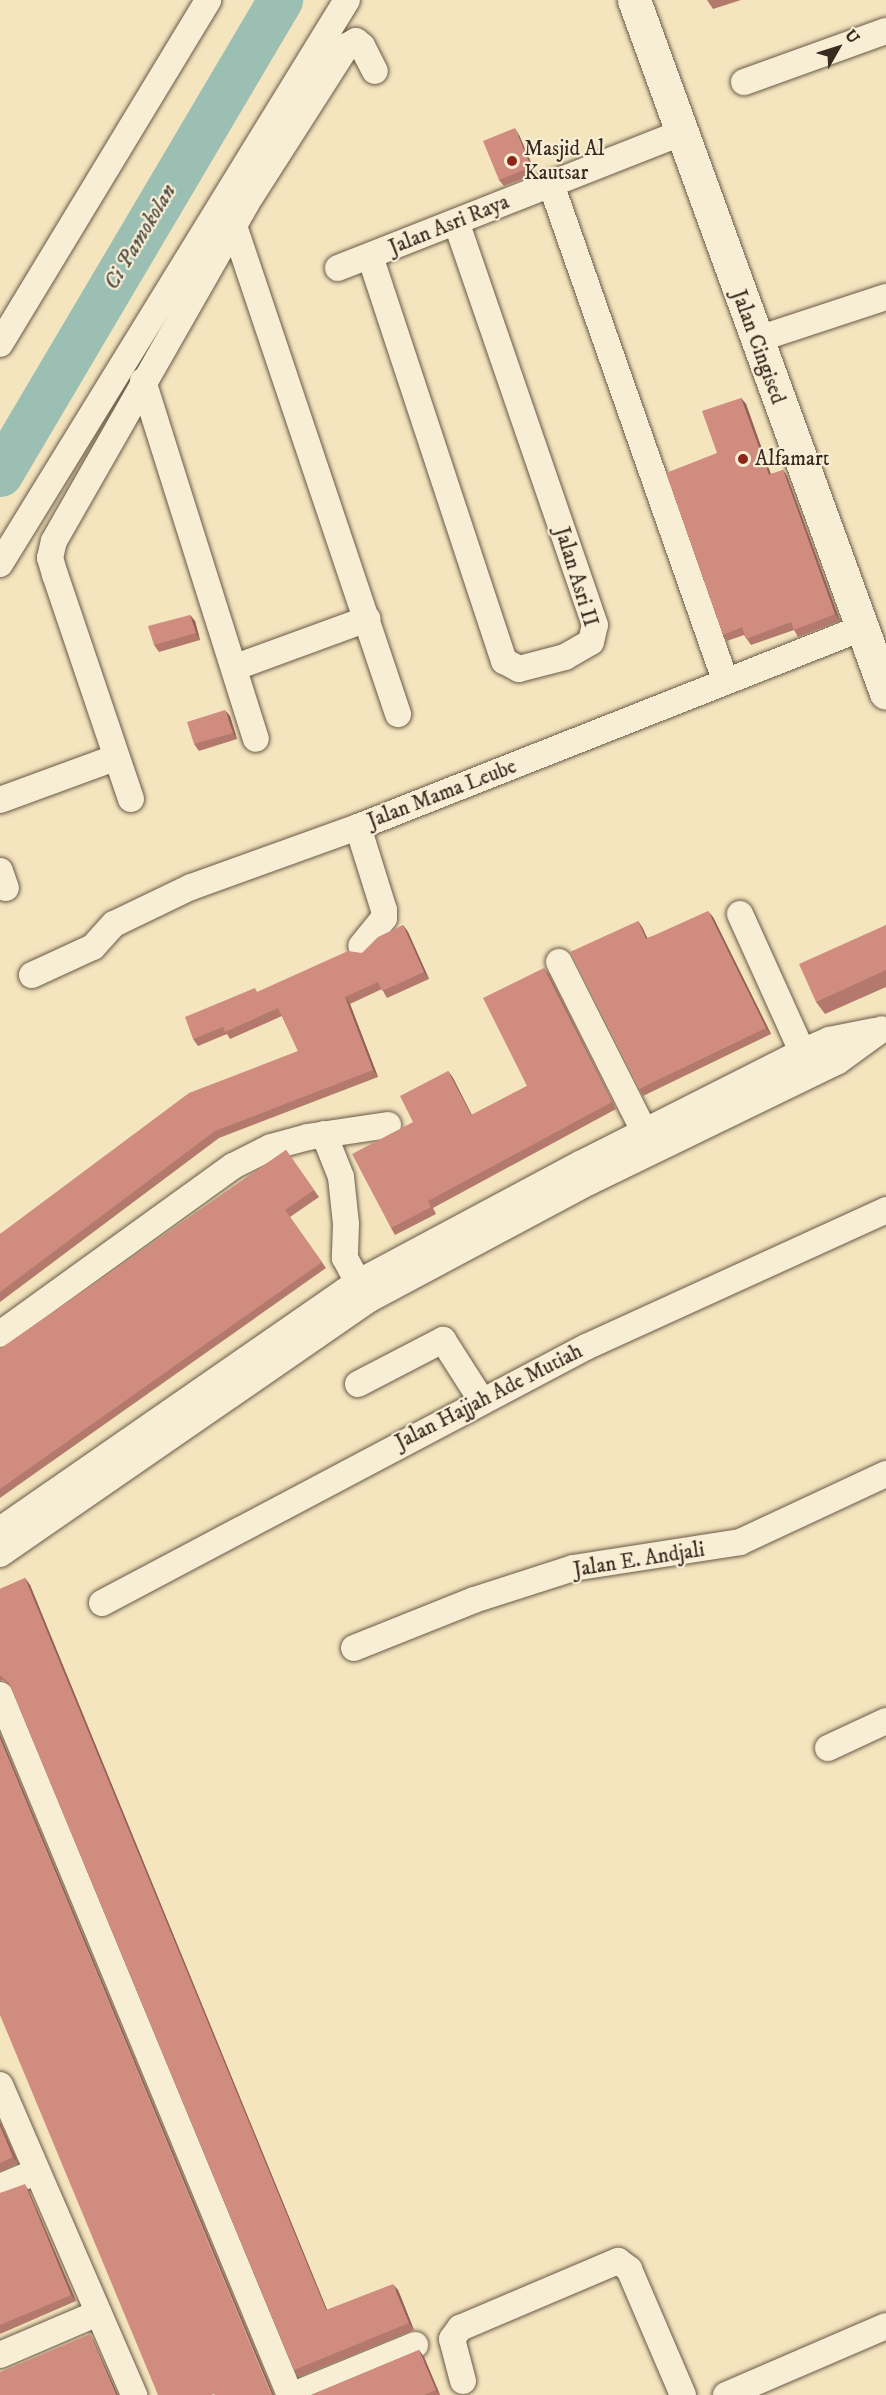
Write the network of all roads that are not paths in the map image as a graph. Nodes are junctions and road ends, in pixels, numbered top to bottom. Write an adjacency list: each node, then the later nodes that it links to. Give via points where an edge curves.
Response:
1 (208, 0): 16 (street)
2 (347, 0): 9 (street)
3 (634, 0): 7 (main road, Jalan Cingised)
4 (886, 31): 6 (street)
5 (375, 71): 9 (street, via 362,46 356,41 347,46)
6 (744, 82)
7 (670, 137): 8 (street, Jalan Asri Raya); 15 (main road, Jalan Cingised)
8 (551, 184): 11 (street, Jalan Asri Raya); 22 (street)
9 (241, 192): 10 (street)
10 (223, 222): 17 (street); 18 (street); 19 (street)
11 (456, 222): 12 (street, Jalan Asri Raya); 12 (street, Jalan Asri II, via 595,625 591,642 564,657 519,669 504,661)
12 (370, 256): 13 (street, Jalan Asri Raya)
13 (338, 268)
14 (886, 297): 15 (street)
15 (755, 340): 20 (main road, Jalan Cingised)
16 (0, 344)
17 (143, 381): 21 (street); 26 (street, via 58,532 51,558)
18 (0, 564)
19 (367, 619): 21 (street); 24 (street)
20 (862, 628): 22 (street, Jalan Mama Leube); 23 (main road, Jalan Cingised)
21 (236, 667): 25 (street)
22 (725, 680): 29 (street, Jalan Mama Leube)
23 (886, 693)
24 (398, 714)
25 (256, 739)
26 (115, 758): 27 (street); 28 (street)
27 (131, 799)
28 (0, 800)
29 (358, 827): 31 (street, via 384,910 384,918); 33 (street, Jalan Mama Leube, via 175,894 114,924 93,947)
30 (740, 914): 35 (street)
31 (361, 946)
32 (559, 962): 37 (street)
33 (32, 975)
34 (884, 1028): 35 (street)
35 (814, 1060): 37 (street); 39 (street)
36 (388, 1125): 38 (street)
37 (644, 1131): 39 (street)
38 (324, 1134): 41 (street, via 341,1177 345,1258); 42 (street, via 271,1148 233,1166)
39 (584, 1173): 41 (street)
40 (886, 1210): 44 (street, Jalan Hajjah Ade Mutiah, via 724,1281)
41 (363, 1291): 46 (street); 47 (street)
42 (0, 1334)
43 (358, 1384): 44 (street, via 442,1340)
44 (482, 1401): 48 (street, Jalan Hajjah Ade Mutiah)
45 (886, 1474): 49 (street, Jalan E. Andjali, via 740,1542 573,1568 474,1600)
46 (0, 1530)
47 (0, 1554)
48 (102, 1603)
49 (354, 1648)
50 (0, 1695): 62 (street)
51 (886, 1721): 52 (street)
52 (828, 1748)
53 (0, 2085): 54 (street)
54 (36, 2172): 55 (street); 56 (street)
55 (0, 2187)
56 (98, 2313): 59 (street); 61 (street)
57 (886, 2326): 64 (street)
58 (415, 2345): 62 (street)
59 (0, 2355)
60 (463, 2380): 63 (street, via 452,2339 460,2328 618,2262 629,2269)
61 (134, 2395)
62 (291, 2395)
63 (683, 2395)
64 (726, 2395)

